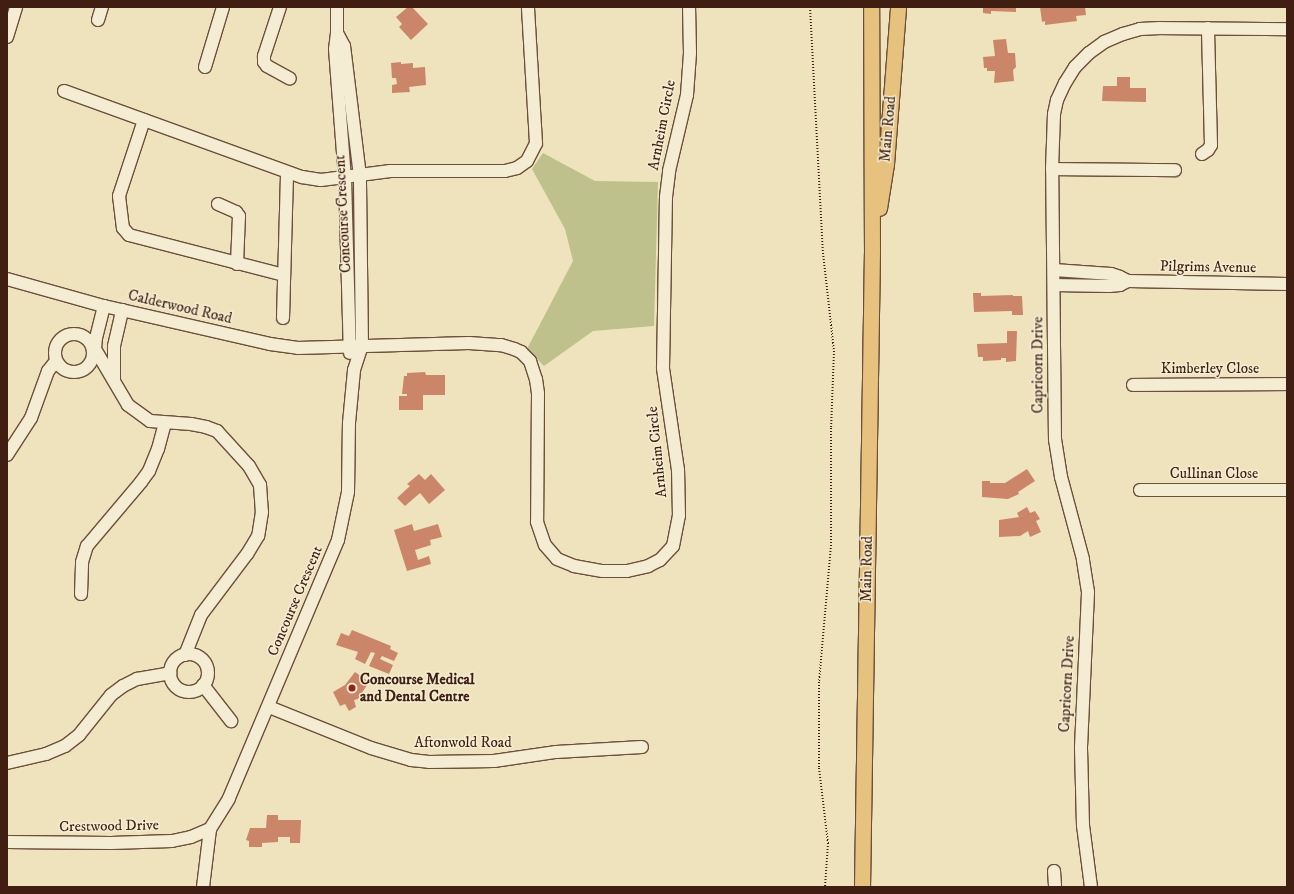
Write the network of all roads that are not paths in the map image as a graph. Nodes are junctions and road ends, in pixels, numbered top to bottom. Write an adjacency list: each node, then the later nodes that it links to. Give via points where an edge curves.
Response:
1 (16, 7): 14 (street)
2 (102, 7): 10 (street)
3 (223, 7): 15 (street)
4 (280, 7): 16 (street, via 264,62)
5 (337, 7): 13 (street, Concourse Crescent)
6 (528, 7): 23 (street, via 536,143 527,161 517,168 505,171 390,171)
7 (689, 7): 38 (street, Arnheim Circle, via 686,95 669,171 666,204 663,368 678,470 679,516 673,546 660,560 648,566 604,571 574,566 557,559 545,545 537,522 538,393 530,361 521,352 501,345 484,344)
8 (872, 7): 26 (main road, Main Road)
9 (898, 7): 26 (main road, Main Road, via 886,164)
10 (98, 20)
11 (1208, 28): 12 (street, Capricorn Drive); 19 (street, via 1210,145); 20 (street, Capricorn Drive, via 1140,29 1104,42 1089,53 1068,78 1057,100)
12 (1287, 29)
13 (337, 33): 23 (street, Concourse Crescent, via 344,46); 24 (street, Concourse Crescent, via 334,49 335,68)
14 (7, 37)
15 (205, 67)
16 (290, 79)
17 (64, 91): 18 (street)
18 (144, 120): 22 (street); 27 (street, via 119,196 123,228 129,235)
19 (1202, 154)
20 (1052, 169): 21 (street); 28 (street, Capricorn Drive)
21 (1175, 170)
22 (287, 173): 24 (street, via 321,180); 29 (street)
23 (360, 176): 24 (street); 38 (street, Concourse Crescent)
24 (345, 178): 37 (street, Concourse Crescent)
25 (218, 204): 27 (street, via 236,212 238,216)
26 (872, 251): 61 (main road, Main Road)
27 (237, 264): 29 (street)
28 (1054, 270): 31 (street, Pilgrims Avenue, via 1111,274); 33 (street, Capricorn Drive)
29 (284, 275): 36 (street)
30 (7, 279): 34 (street, Calderwood Road)
31 (1128, 281): 32 (street, Pilgrims Avenue); 33 (street, Pilgrims Avenue, via 1110,286)
32 (1287, 284)
33 (1054, 285): 63 (street, Capricorn Drive, via 1057,459 1083,559 1088,592 1081,747 1083,825)
34 (104, 306): 35 (street, Calderwood Road); 39 (street)
35 (122, 310): 37 (street, Calderwood Road, via 270,344 298,348); 42 (street, via 114,346)
36 (283, 318)
37 (349, 346): 38 (street, Arnheim Circle); 41 (street, Concourse Crescent)
38 (362, 346): 41 (street, Concourse Crescent)
39 (94, 349): 40 (street, via 91,362 81,371 68,372); 40 (street, via 86,338 72,334 65,336 56,345); 42 (street)
40 (56, 362): 46 (street, via 48,371 31,418)
41 (354, 370): 53 (street, Concourse Crescent, via 349,423 348,492 338,540)
42 (114, 380): 45 (street, via 123,398 136,413 150,421)
43 (1287, 384): 44 (street, Kimberley Close)
44 (1133, 385)
45 (165, 423): 49 (street, via 149,471 87,546 82,562); 50 (street, via 206,426 217,431 257,477 262,496 258,536 201,615)
46 (7, 455)
47 (1140, 490): 48 (street, Cullinan Close)
48 (1287, 490)
49 (81, 594)
50 (186, 655): 51 (street, via 174,661); 52 (street, via 198,657 203,661 208,673)
51 (170, 673): 52 (street, via 174,685 185,692 198,690); 56 (street, via 137,679 123,686 111,695 79,735 65,746 46,754)
52 (203, 685): 54 (street)
53 (269, 707): 55 (street, Aftonwold Road, via 371,748 411,760 429,762 494,761 556,752); 57 (street, Concourse Crescent, via 229,798)
54 (231, 721)
55 (642, 747)
56 (7, 763)
57 (210, 830): 58 (street, Crestwood Drive, via 172,841); 60 (street)
58 (7, 842)
59 (1054, 871): 62 (street)
60 (204, 887)
61 (862, 887)
62 (1055, 887)
63 (1091, 887)

